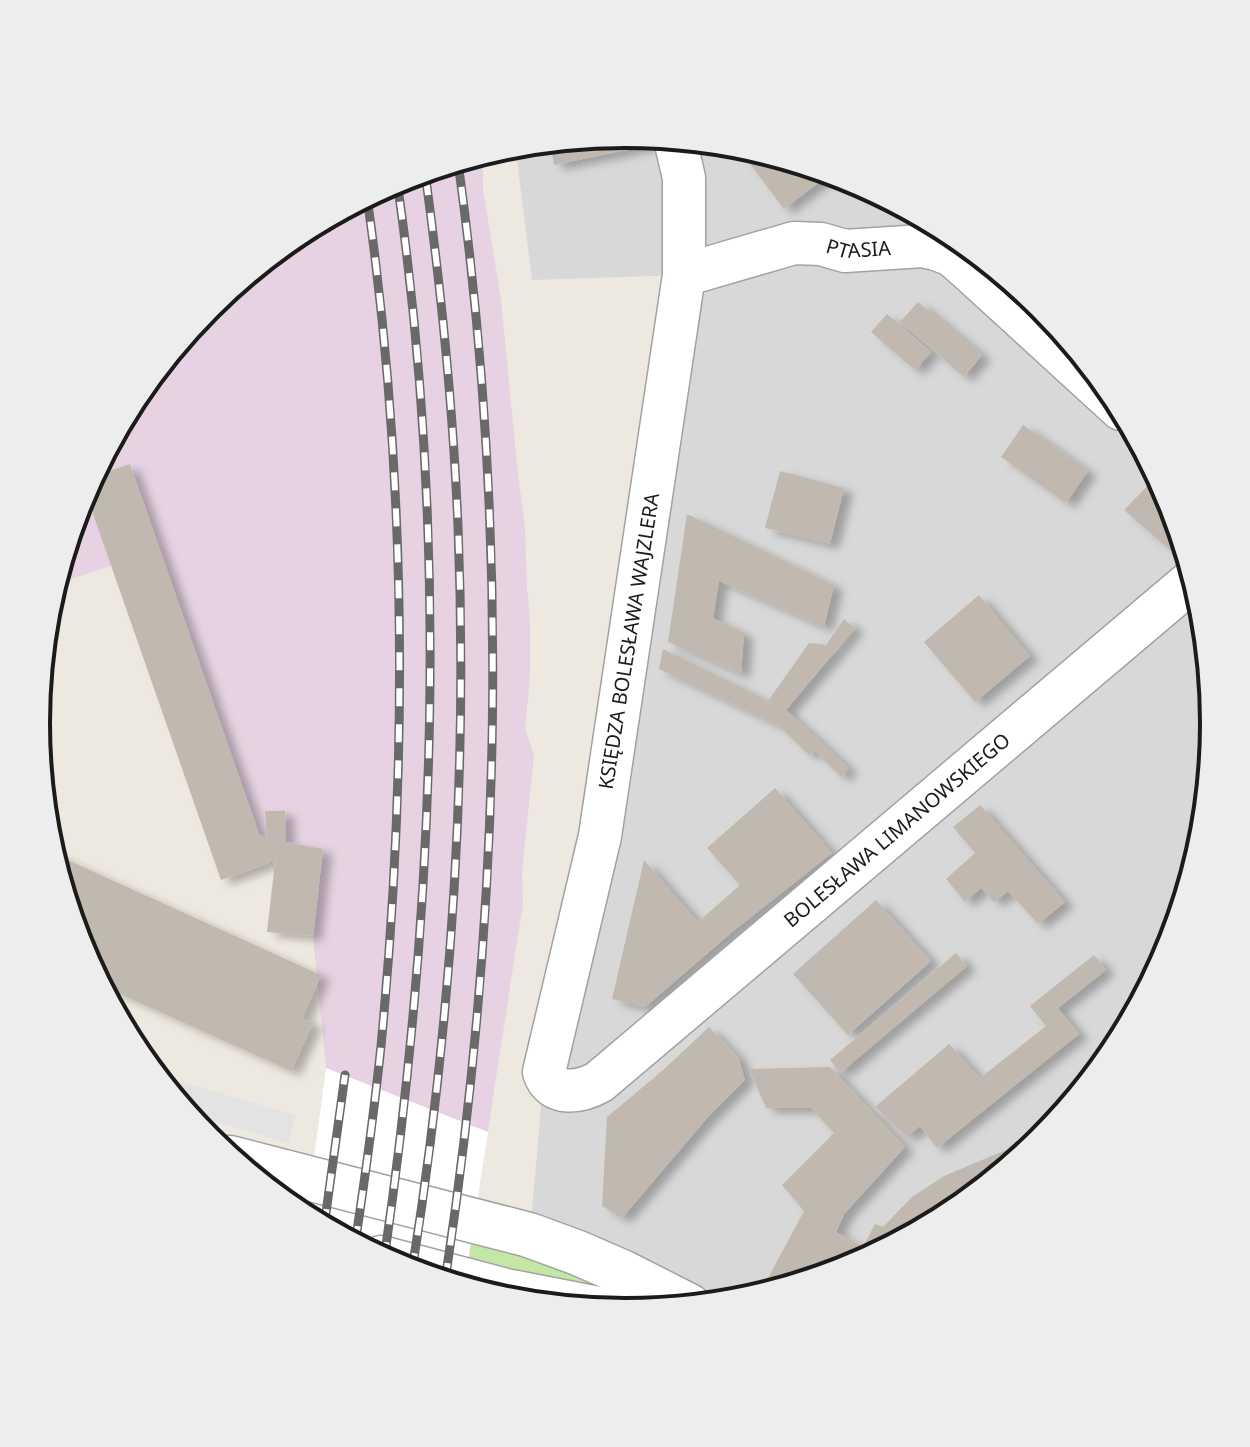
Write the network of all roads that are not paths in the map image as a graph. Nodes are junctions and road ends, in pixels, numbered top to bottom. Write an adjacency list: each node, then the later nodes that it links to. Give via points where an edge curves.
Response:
1 (678, 151): 2 (street, KSIĘDZA BOLESŁAWA WAJZLERA, via 684,178)
2 (684, 275): 3 (street, PTASIA, via 794,243 845,251 936,249 952,255); 5 (street, KSIĘDZA BOLESŁAWA WAJZLERA, via 600,836 544,1072 558,1089 583,1090)
3 (1079, 371)
4 (1183, 588): 5 (street, BOLESŁAWA LIMANOWSKIEGO)
5 (599, 1082)
6 (257, 1165): 7 (street, via 529,1235)
7 (670, 1296)

